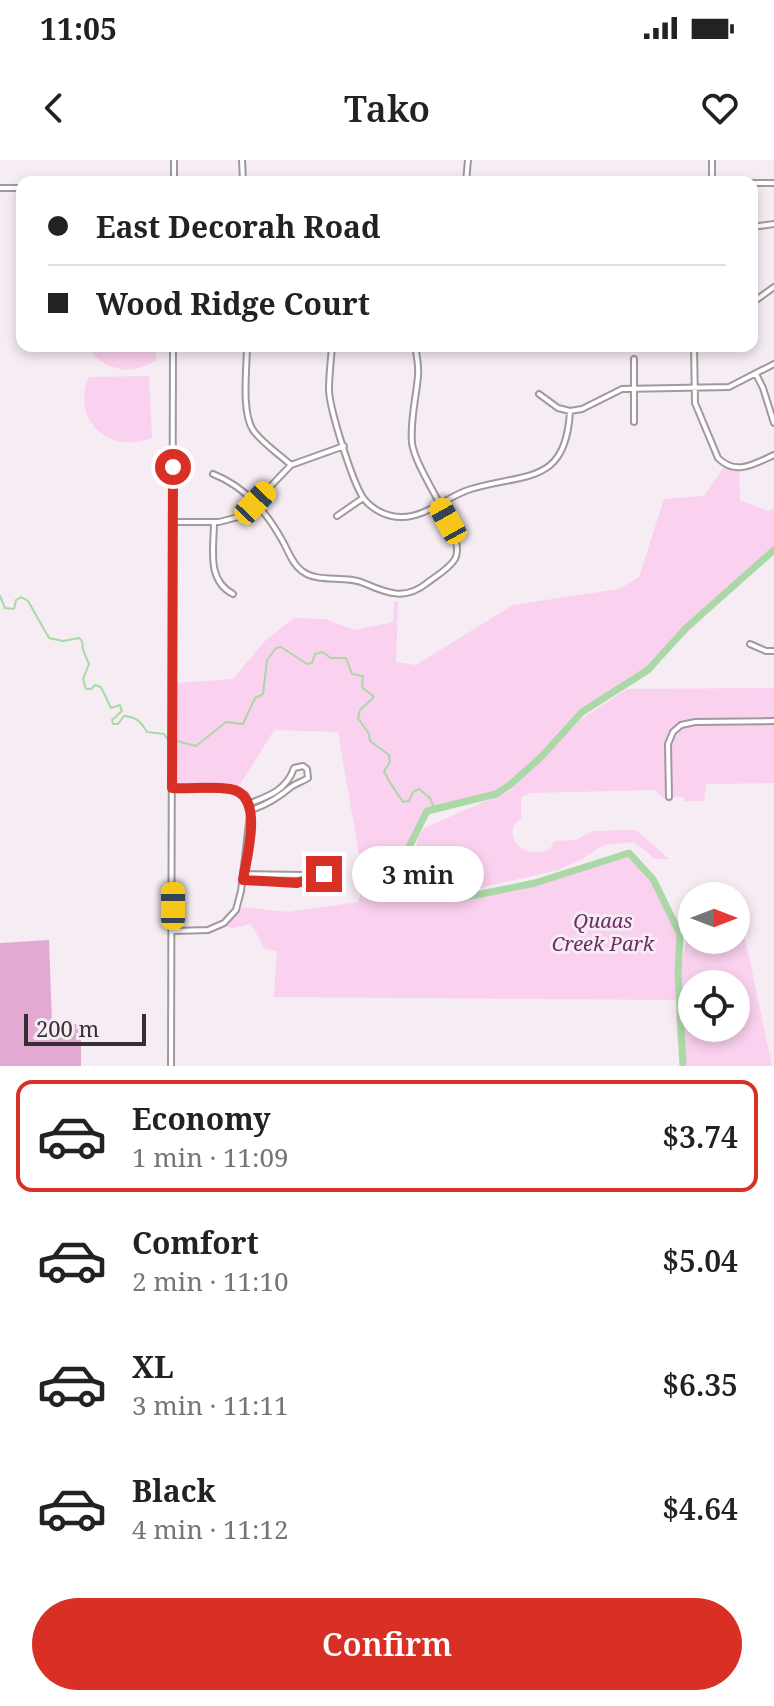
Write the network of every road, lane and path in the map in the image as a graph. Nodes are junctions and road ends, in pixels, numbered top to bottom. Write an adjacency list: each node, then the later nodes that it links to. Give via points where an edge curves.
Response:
1 (173, 352): 23 (street)
2 (247, 352): 17 (street, via 250,423)
3 (332, 352): 15 (street, via 329,388)
4 (416, 352): 21 (street, via 412,444)
5 (694, 352): 9 (street)
6 (634, 359): 10 (street)
7 (774, 364): 8 (street)
8 (756, 374): 9 (street, via 729,387); 14 (street)
9 (693, 387): 10 (street); 16 (street, via 695,403 725,465 747,468)
10 (634, 388): 12 (street); 13 (street)
11 (539, 394): 12 (street)
12 (570, 411): 21 (street, via 567,440 547,469)
13 (634, 422)
14 (774, 423)
15 (344, 446): 17 (street); 19 (street)
16 (774, 455)
17 (291, 465): 20 (street)
18 (213, 474): 20 (street, via 231,481)
19 (363, 498): 21 (street, via 383,514 399,517); 22 (street)
20 (255, 503): 21 (street, via 296,565 310,576 356,579 396,596 420,589 458,552 457,538); 24 (street, via 242,516)
21 (438, 504)
22 (337, 516)
23 (173, 522): 24 (street); 29 (street)
24 (214, 522): 25 (street, via 214,571 221,586)
25 (233, 594)
26 (750, 644): 27 (street)
27 (774, 651)
28 (774, 721): 30 (street, via 681,725 668,744)
29 (172, 788): 31 (street, via 232,789 245,795); 33 (street)
30 (669, 797)
31 (250, 807): 31 (street, via 272,802 304,781 307,769 294,768 289,781); 32 (street)
32 (243, 877): 32 (street, via 297,883 321,877 325,870 317,864 303,875); 33 (street, via 236,910 224,923 208,930)
33 (173, 931): 34 (street)
34 (171, 1066)

